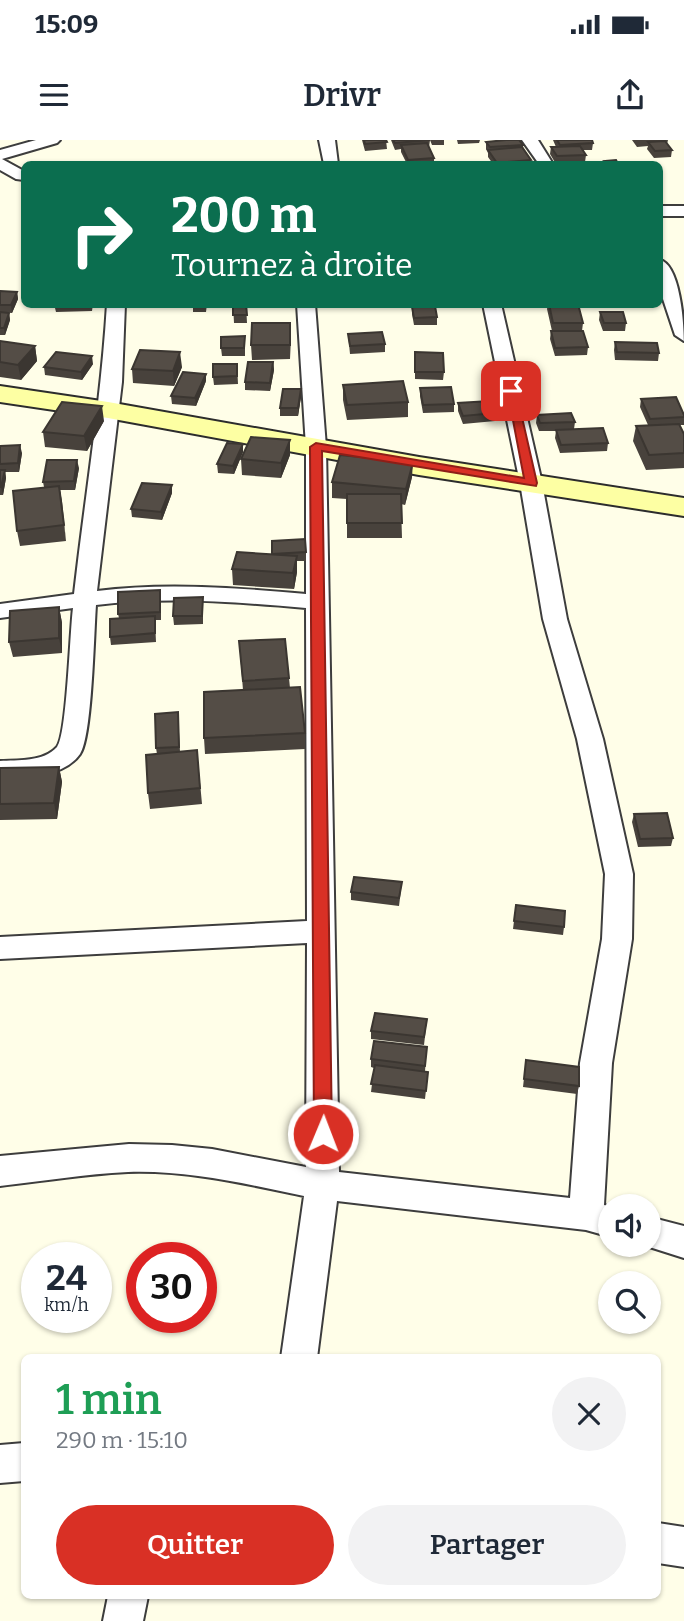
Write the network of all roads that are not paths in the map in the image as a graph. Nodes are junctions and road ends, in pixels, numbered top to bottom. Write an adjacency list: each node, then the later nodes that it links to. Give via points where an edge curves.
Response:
1 (52, 140): 4 (street)
2 (327, 140): 5 (street)
3 (530, 140): 6 (street)
4 (0, 155)
5 (330, 161)
6 (544, 161)
7 (0, 163): 8 (street)
8 (21, 175)
9 (0, 176): 10 (street)
10 (21, 176)
11 (663, 211): 12 (street)
12 (684, 211)
13 (663, 274): 17 (street)
14 (116, 308): 19 (street)
15 (306, 308): 20 (street)
16 (493, 308): 21 (street)
17 (684, 335)
18 (0, 394): 19 (street)
19 (108, 410): 20 (street); 23 (street)
20 (316, 447): 21 (street); 24 (street)
21 (531, 483): 22 (street); 31 (street, via 555,619 590,739 619,874 617,939 596,1063)
22 (684, 507)
23 (86, 598): 24 (street, via 186,594); 25 (street); 26 (street, via 70,751 40,766)
24 (318, 602): 27 (street)
25 (0, 611)
26 (0, 770)
27 (321, 931): 28 (street); 30 (street)
28 (0, 948)
29 (0, 1171): 30 (street, via 130,1158 172,1159)
30 (322, 1185): 31 (street); 34 (street)
31 (598, 1219)
32 (661, 1235): 33 (street)
33 (684, 1242)
34 (300, 1354)
35 (21, 1462): 36 (street)
36 (0, 1464)
37 (661, 1543): 38 (street)
38 (684, 1547)
39 (127, 1599): 40 (street)
40 (123, 1621)

